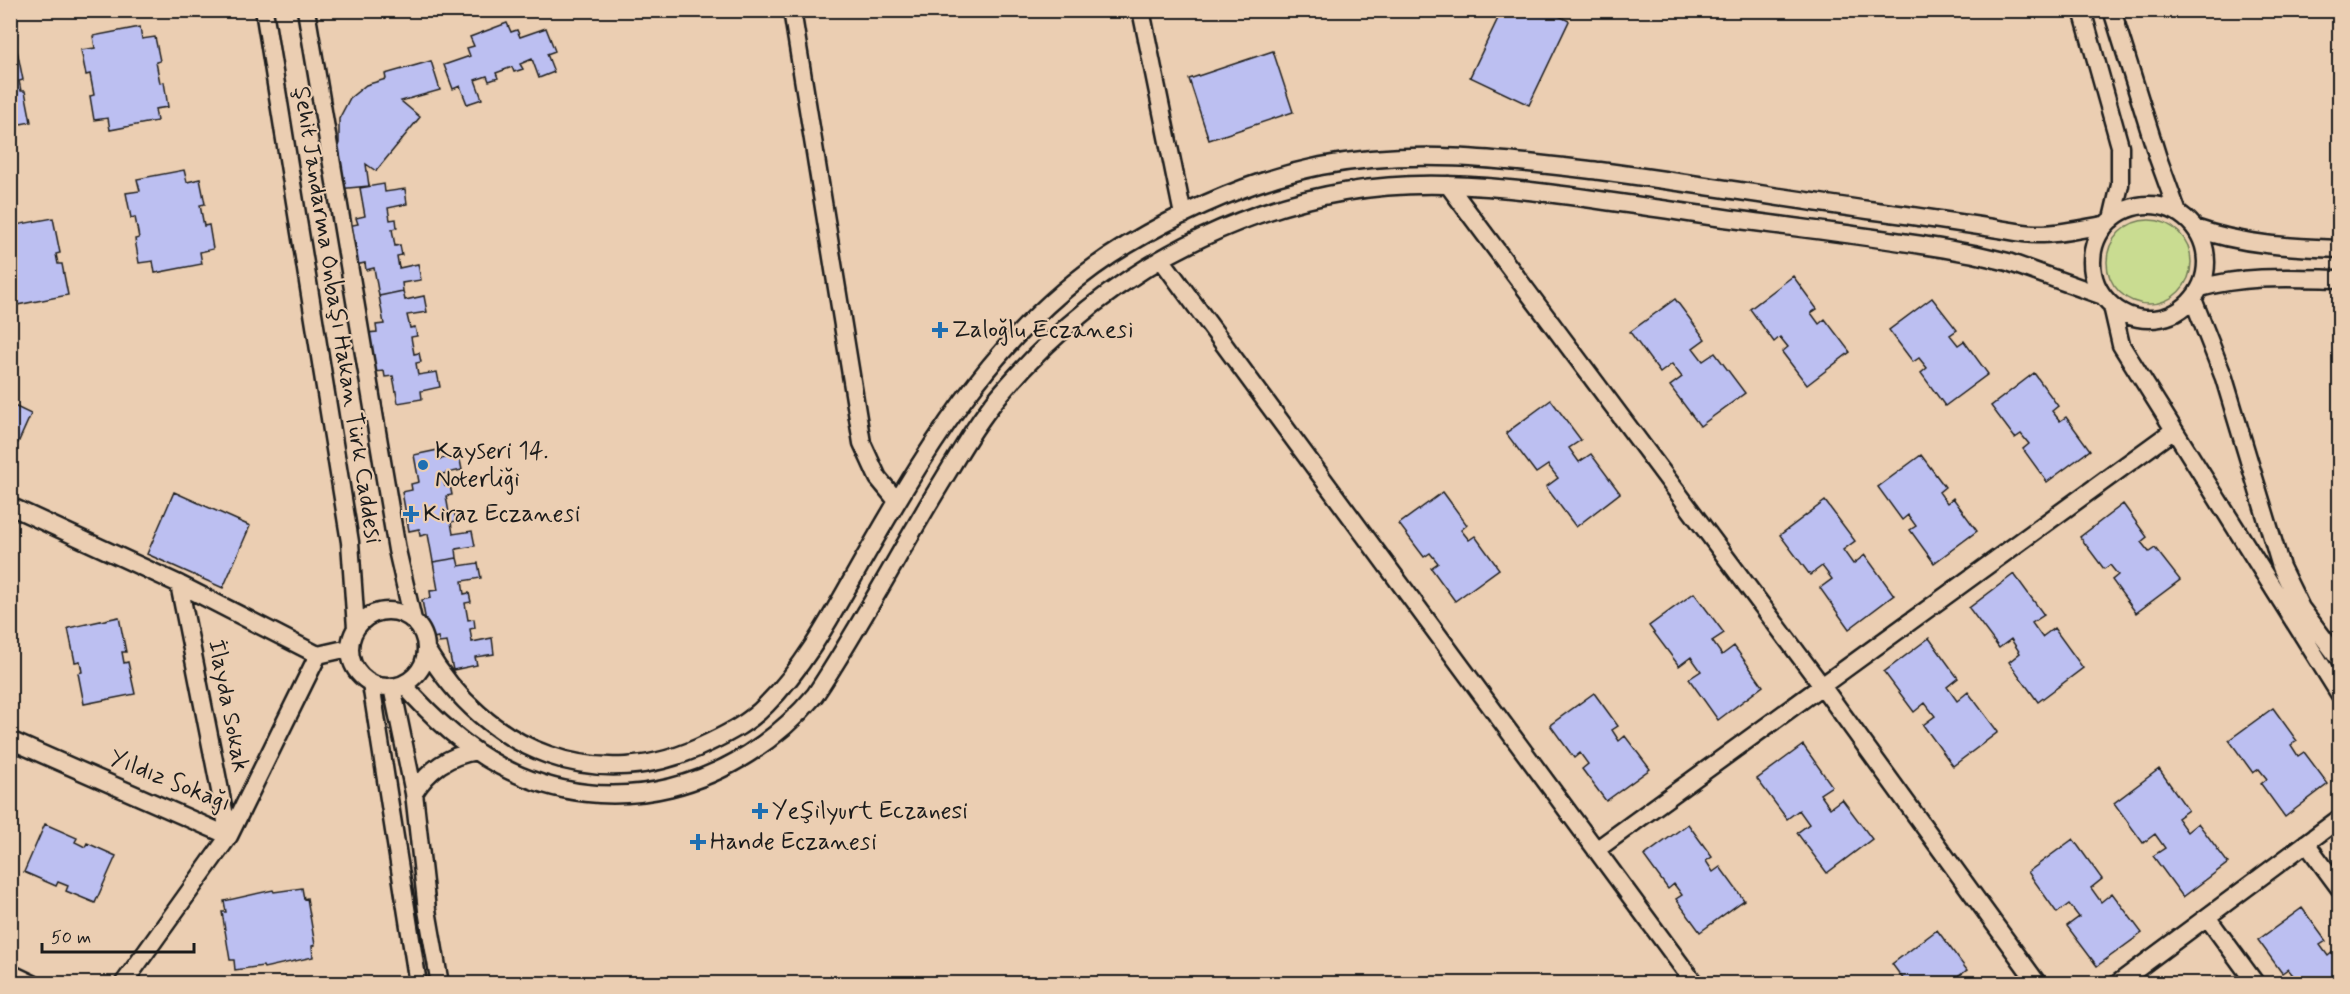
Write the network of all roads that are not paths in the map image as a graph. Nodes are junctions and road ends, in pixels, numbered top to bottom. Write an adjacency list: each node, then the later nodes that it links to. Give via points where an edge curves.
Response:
1 (264, 10): 22 (street, Şehit Jandarma Onbaşı Hakan Türk Caddesi, via 350,542)
2 (306, 10): 21 (street, Şehit Jandarma Onbaşı Hakan Türk Caddesi, via 397,550)
3 (792, 10): 18 (street, via 862,443 878,478)
4 (1141, 10): 9 (street)
5 (2082, 10): 10 (street, via 2120,146 2120,185)
6 (2112, 10): 8 (street)
7 (1448, 185): 13 (street, via 1354,190 1292,203 1232,223); 16 (street, via 1602,201 1939,247 2008,262); 29 (street)
8 (2178, 213): 10 (street, via 2164,206 2138,206); 11 (street)
9 (1183, 215): 10 (street, via 1255,184 1322,166 1381,158 1457,156 1635,176 2037,234); 18 (street, via 1098,264 1016,334 964,395)
10 (2108, 222): 16 (street, via 2096,241 2092,260 2093,273)
11 (2195, 228): 12 (street, via 2245,243); 15 (street, via 2205,251 2205,270)
12 (2340, 249)
13 (1161, 259): 32 (street, via 1075,319 1001,393 969,437 815,694 784,729 762,746 695,781 622,794 541,783); 37 (street)
14 (2340, 279): 15 (street, via 2238,279)
15 (2196, 294): 16 (street, via 2178,311 2160,318 2134,317); 26 (street, via 2281,567 2301,608)
16 (2108, 301): 17 (street, via 2121,345)
17 (2174, 430): 29 (street); 30 (street)
18 (897, 501): 24 (street, via 813,647 768,704 732,731 667,761 592,764 526,747 496,730 466,704)
19 (10, 506): 20 (street)
20 (179, 584): 25 (street); 35 (street, İlayda Sokak)
21 (413, 620): 22 (street, via 404,614 382,611); 24 (street, via 420,628)
22 (356, 628): 23 (street)
23 (349, 648): 25 (street); 27 (street, via 355,669)
24 (426, 650): 28 (street, via 419,670)
25 (318, 655): 35 (street, Yıldız Sokağı)
26 (2340, 660)
27 (371, 684): 28 (street); 43 (street)
28 (398, 686): 32 (street); 33 (street)
29 (1821, 686): 37 (street); 46 (street)
30 (2340, 695)
31 (10, 740): 35 (street, Yıldız Sokağı)
32 (476, 751): 33 (street, via 436,766)
33 (414, 793): 44 (street)
34 (2340, 818): 36 (street)
35 (229, 836): 42 (street)
36 (2306, 843): 38 (street); 39 (street)
37 (1596, 850): 45 (street)
38 (2340, 889)
39 (2207, 917): 47 (street); 48 (street)
40 (10, 973): 41 (street)
41 (33, 984)
42 (123, 984)
43 (418, 984)
44 (440, 984)
45 (1695, 984)
46 (2038, 984)
47 (2117, 984)
48 (2256, 984)

